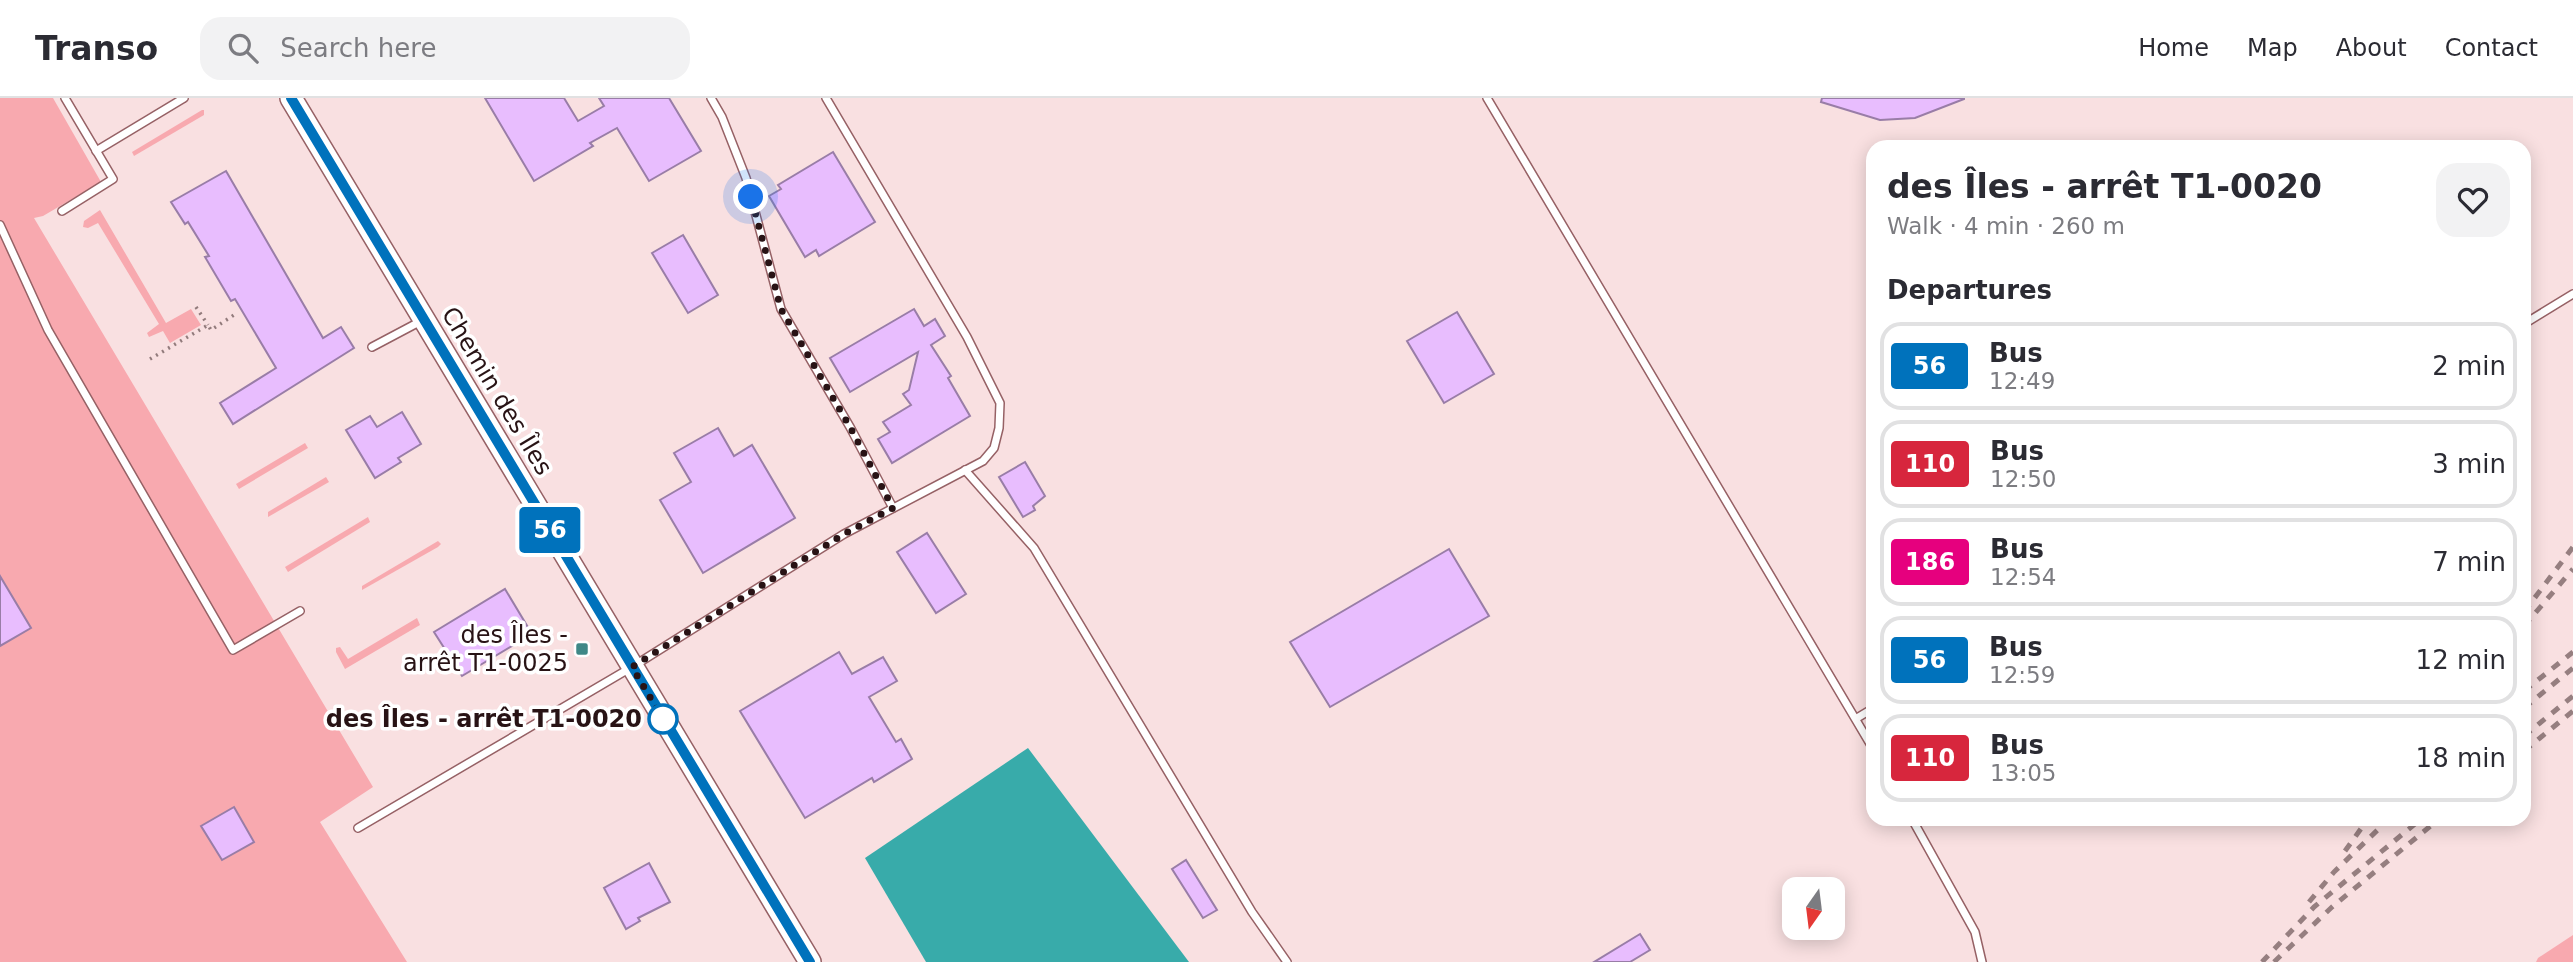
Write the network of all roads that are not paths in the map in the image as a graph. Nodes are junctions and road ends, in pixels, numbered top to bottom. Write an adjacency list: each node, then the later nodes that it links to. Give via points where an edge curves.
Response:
1 (65, 98): 7 (lane)
2 (184, 98): 7 (lane)
3 (291, 98): 11 (main road, Chemin des Îles)
4 (711, 98): 15 (lane, via 746,177 781,309)
5 (826, 98): 14 (lane, via 967,337 1000,403 994,448)
6 (1487, 98): 19 (lane)
7 (96, 151): 8 (lane, via 113,180)
8 (62, 211)
9 (0, 225): 16 (lane, via 48,330 233,650)
10 (2573, 294): 12 (lane)
11 (424, 319): 13 (lane); 17 (main road, Chemin des Îles)
12 (2531, 320)
13 (372, 347)
14 (965, 470): 15 (lane); 24 (lane, via 1034,548 1252,912)
15 (893, 508): 17 (lane)
16 (300, 611)
17 (632, 667): 22 (lane); 23 (main road, Chemin des Îles)
18 (1866, 713): 19 (lane)
19 (1857, 718): 20 (lane)
20 (1866, 735)
21 (1916, 826): 25 (lane, via 1975,933)
22 (358, 828)
23 (810, 962)
24 (1287, 962)
25 (1982, 962)

